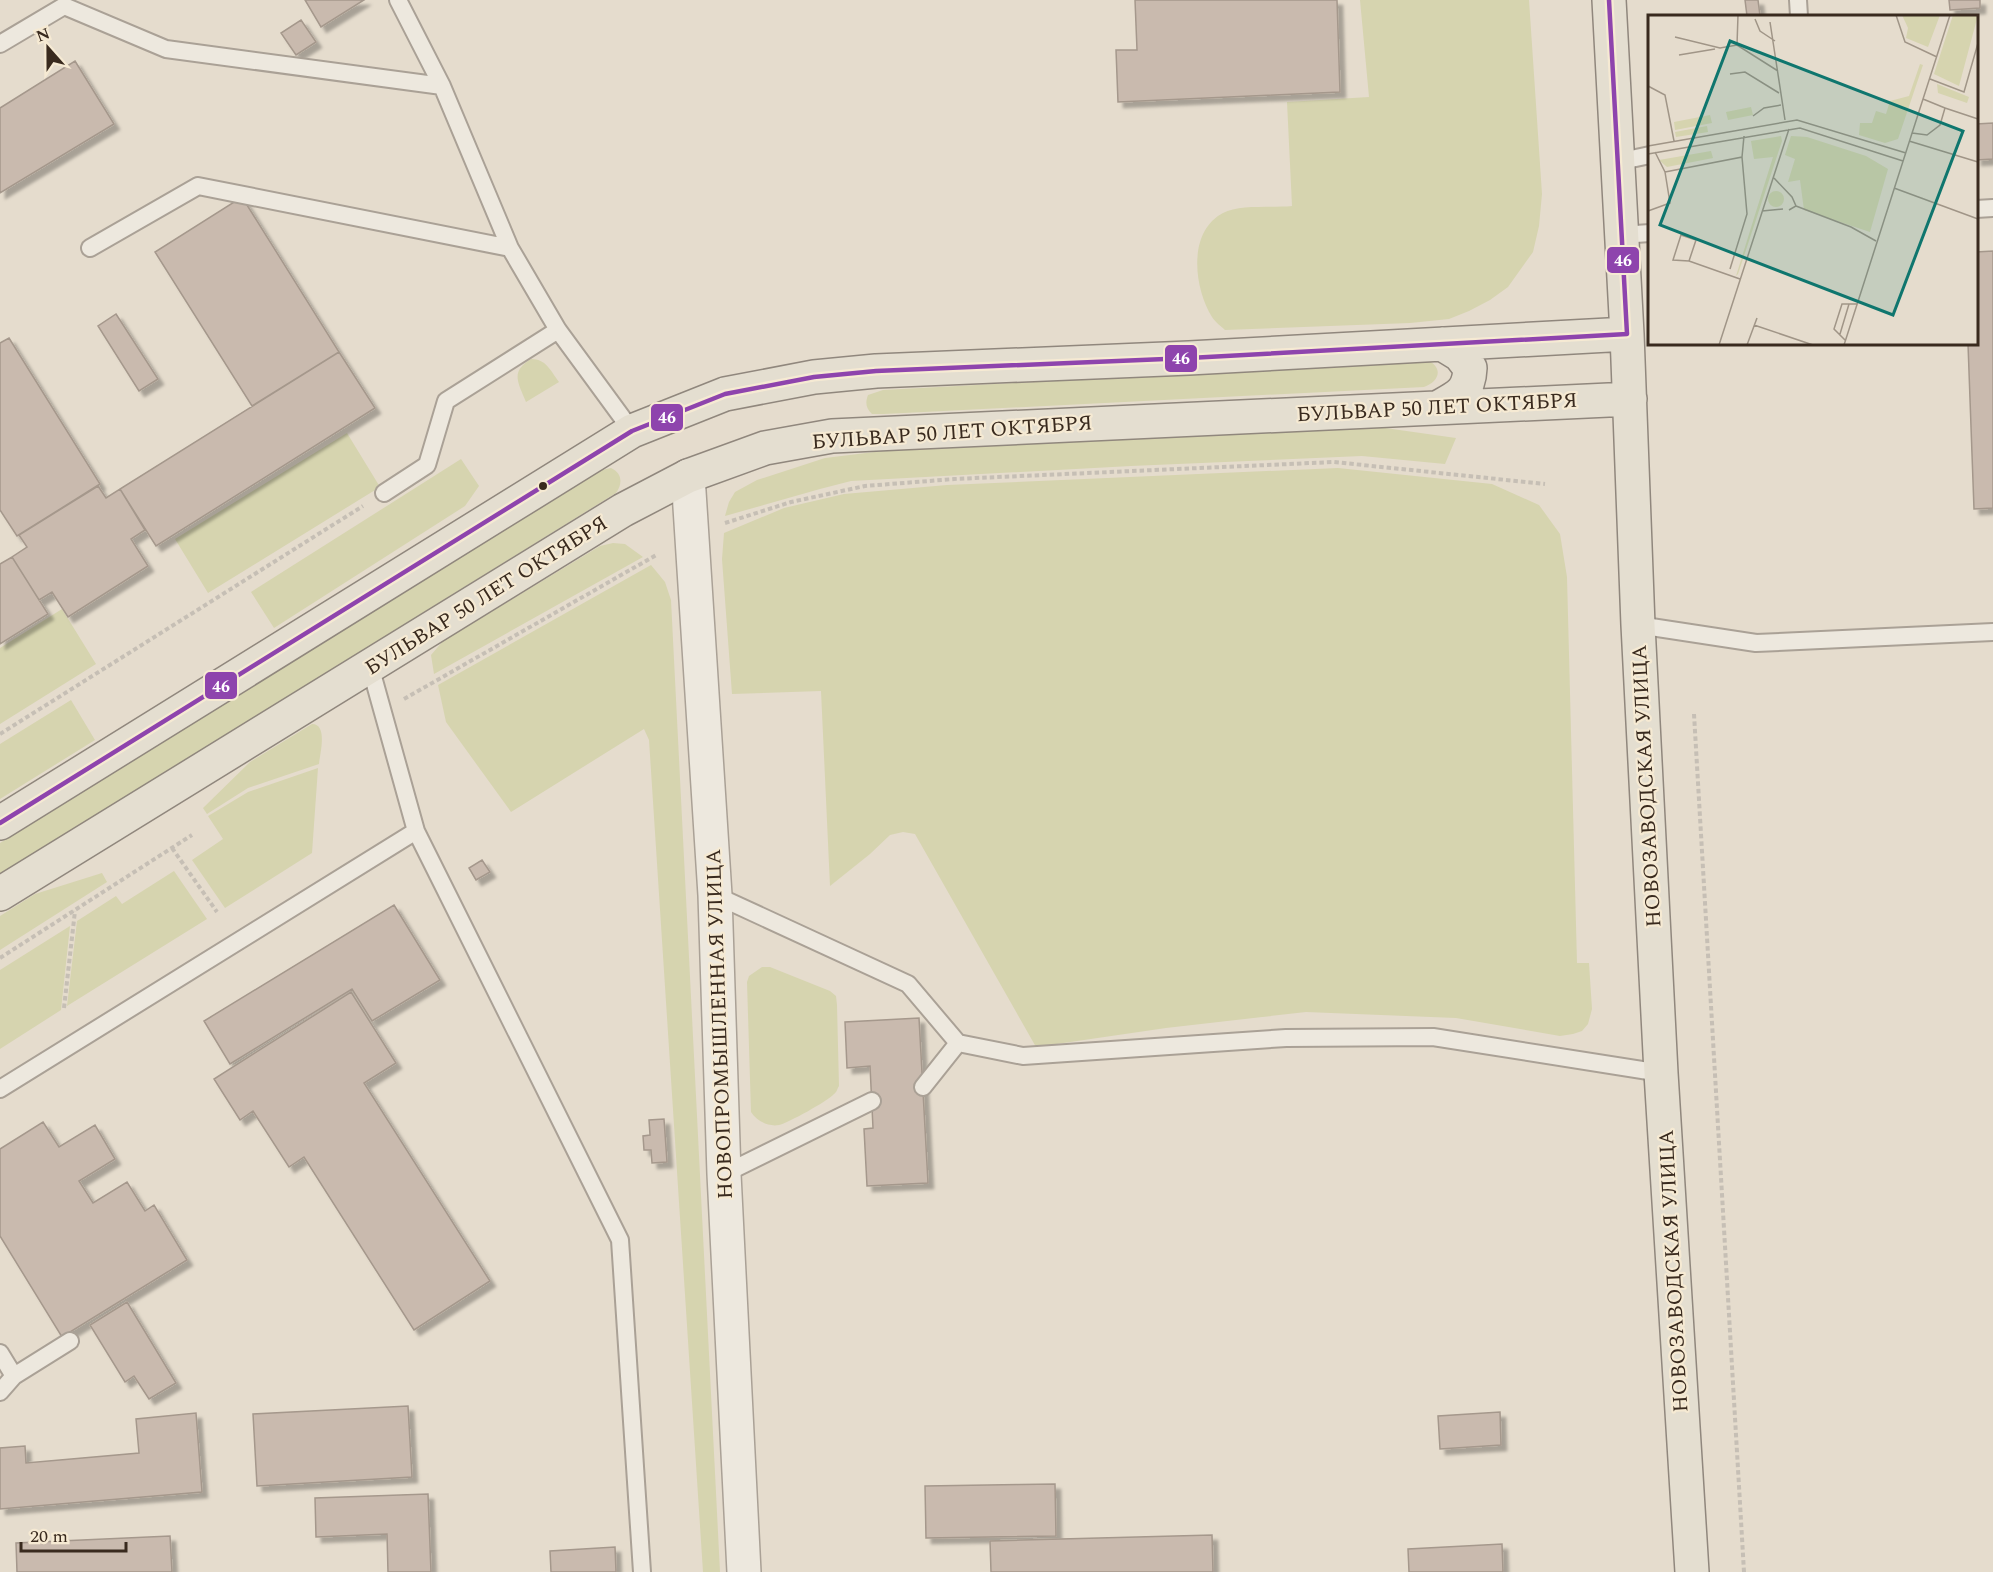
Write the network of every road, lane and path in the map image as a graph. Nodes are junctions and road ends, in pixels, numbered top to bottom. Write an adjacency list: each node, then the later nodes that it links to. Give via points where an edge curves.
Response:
1 (398, 0): 7 (lane)
2 (1609, 0): 9 (main road, НОВОЗАВОДСКАЯ УЛИЦА)
3 (1798, 0): 5 (lane)
4 (63, 3): 6 (lane); 7 (lane, via 166,48)
5 (1799, 15)
6 (0, 44)
7 (442, 86): 14 (lane)
8 (1648, 155): 9 (lane)
9 (1617, 162): 12 (main road, НОВОЗАВОДСКАЯ УЛИЦА)
10 (1993, 208): 11 (lane)
11 (1978, 209)
12 (1635, 234): 16 (main road, НОВОЗАВОДСКАЯ УЛИЦА)
13 (90, 248): 14 (lane, via 198,186)
14 (510, 248): 15 (lane)
15 (558, 330): 20 (lane); 23 (lane, via 446,401 427,465)
16 (1627, 334): 17 (main road); 18 (main road, НОВОЗАВОДСКАЯ УЛИЦА)
17 (1442, 344): 19 (main road, via 1460,355 1470,368 1469,382 1460,396); 20 (main road, via 814,377 725,394)
18 (1630, 399): 19 (main road, БУЛЬВАР 50 ЛЕТ ОКТЯБРЯ); 25 (main road, НОВОЗАВОДСКАЯ УЛИЦА)
19 (1439, 407): 21 (main road, БУЛЬВАР 50 ЛЕТ ОКТЯБРЯ, via 832,436 765,448)
20 (632, 431): 31 (main road)
21 (688, 476): 24 (street, НОВОПРОМЫШЛЕННАЯ УЛИЦА); 27 (main road, БУЛЬВАР 50 ЛЕТ ОКТЯБРЯ, via 596,526)
22 (1545, 484): 24 (path, via 1334,462 954,479 854,488 791,502)
23 (384, 493): 30 (path)
24 (692, 534): 28 (path); 36 (street, НОВОПРОМЫШЛЕННАЯ УЛИЦА)
25 (1638, 625): 26 (lane, via 1756,643); 42 (main road, НОВОЗАВОДСКАЯ УЛИЦА)
26 (1993, 632)
27 (370, 666): 28 (lane); 35 (main road, БУЛЬВАР 50 ЛЕТ ОКТЯБРЯ)
28 (383, 711): 32 (lane)
29 (1695, 714): 54 (path)
30 (0, 734)
31 (0, 823)
32 (416, 831): 44 (lane); 51 (lane, via 620,1240)
33 (192, 835): 34 (path)
34 (172, 848): 37 (path); 38 (path)
35 (0, 894)
36 (715, 895): 41 (lane, via 908,984); 46 (street, НОВОПРОМЫШЛЕННАЯ УЛИЦА)
37 (75, 910): 39 (path); 40 (path)
38 (218, 912)
39 (0, 958)
40 (64, 1008)
41 (958, 1043): 42 (lane, via 1023,1056 1286,1038 1433,1037); 43 (lane)
42 (1661, 1073): 53 (main road, НОВОЗАВОДСКАЯ УЛИЦА)
43 (923, 1087)
44 (0, 1089)
45 (872, 1101): 46 (lane)
46 (724, 1174): 52 (street, НОВОПРОМЫШЛЕННАЯ УЛИЦА)
47 (70, 1341): 49 (lane)
48 (0, 1353): 49 (lane)
49 (14, 1376): 50 (lane)
50 (0, 1392)
51 (642, 1572)
52 (744, 1572)
53 (1692, 1572)
54 (1743, 1572)

